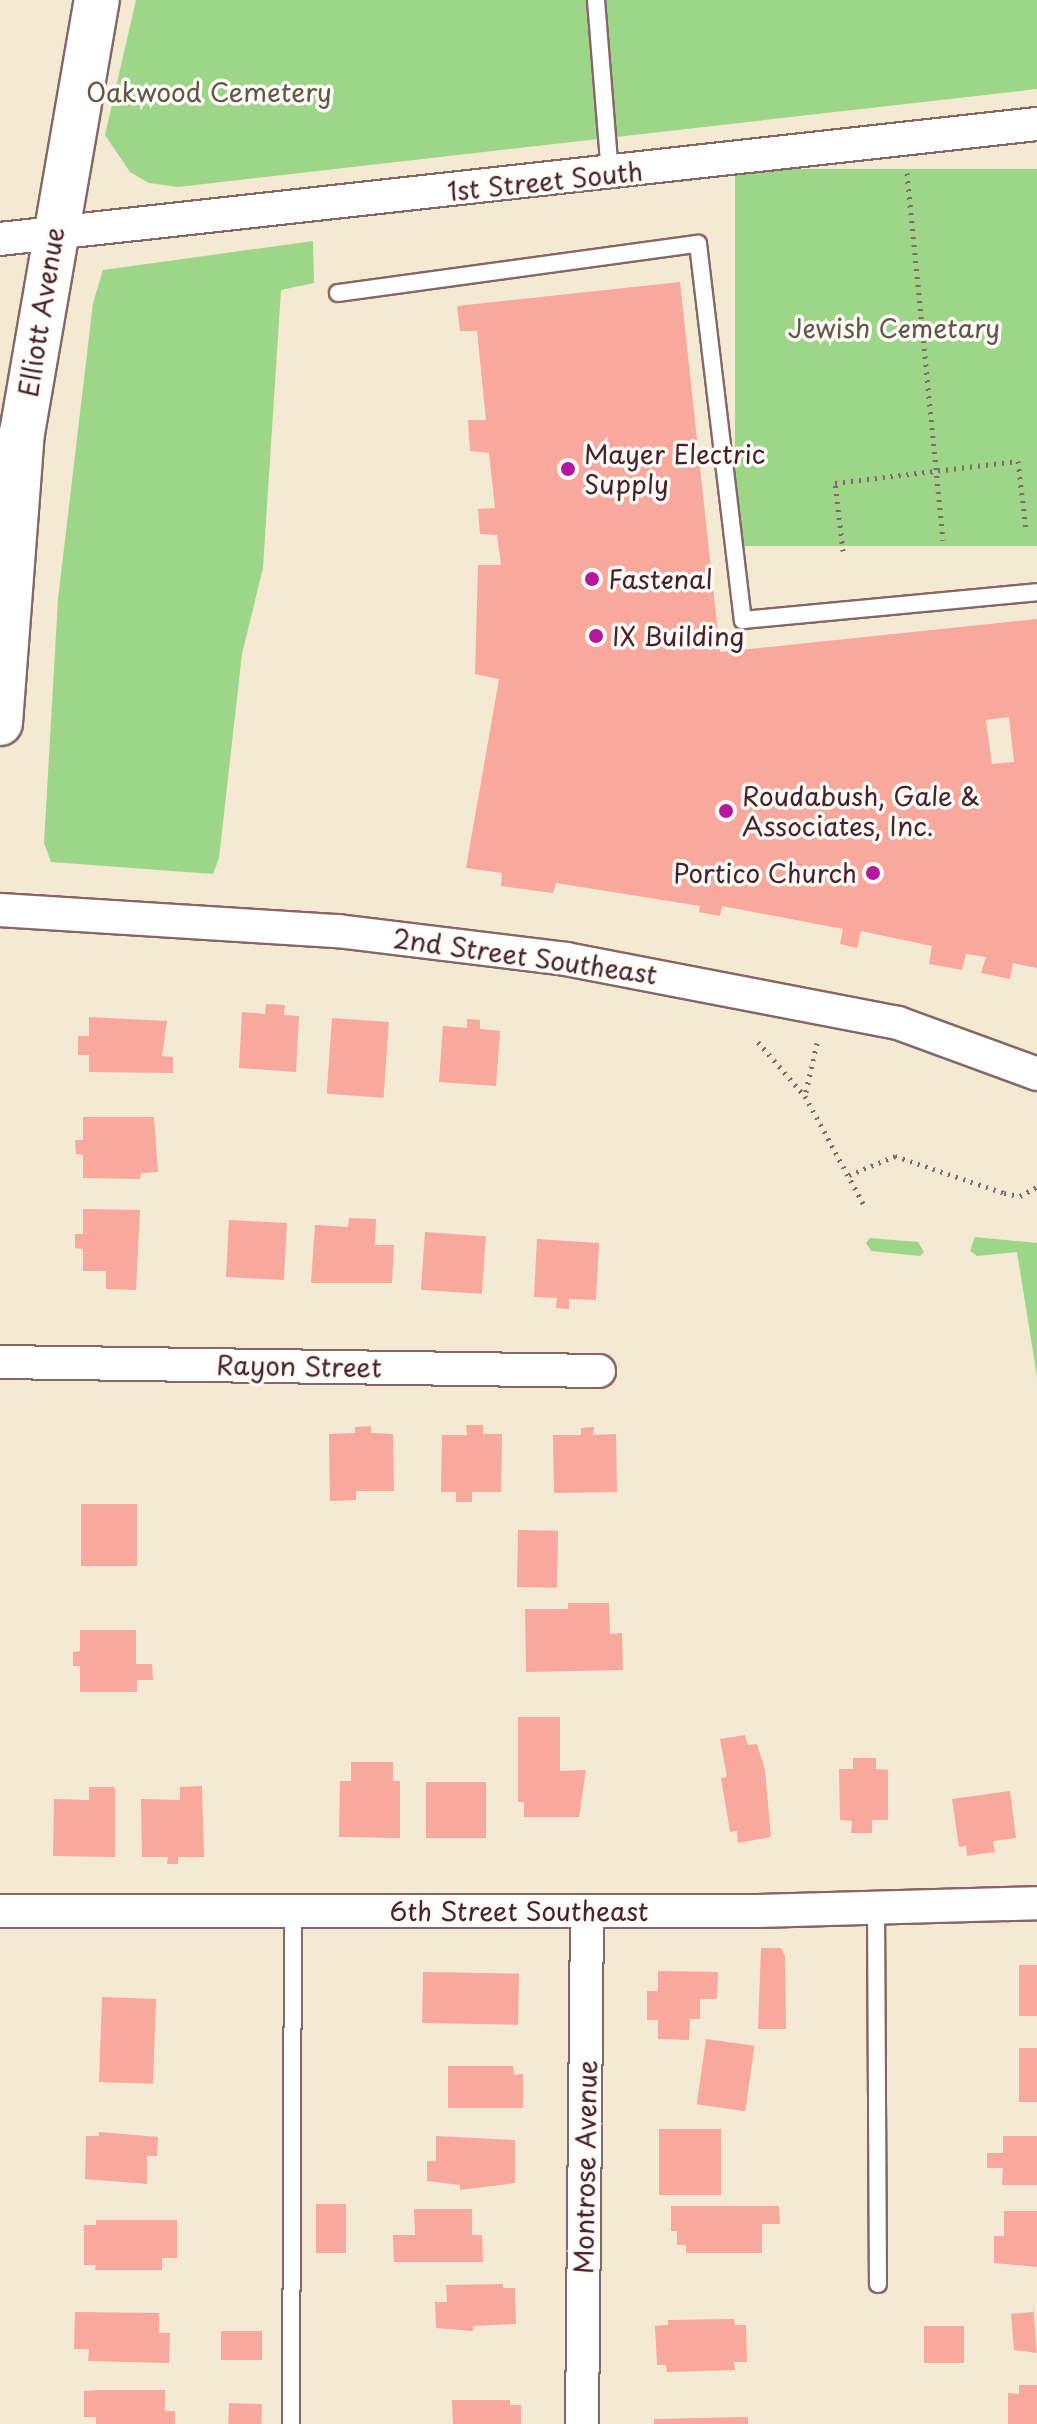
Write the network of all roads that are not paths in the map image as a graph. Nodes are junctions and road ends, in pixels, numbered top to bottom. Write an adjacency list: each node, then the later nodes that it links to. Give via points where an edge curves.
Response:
1 (97, 0): 5 (street, Elliott Avenue)
2 (596, 0): 4 (lane)
3 (1037, 124): 4 (street, 1st Street South)
4 (610, 174): 5 (street, 1st Street South)
5 (53, 233): 6 (street, 1st Street South); 9 (street, Elliott Avenue, via 22,433)
6 (0, 239)
7 (338, 293): 8 (lane, via 698,244 743,620)
8 (1037, 592)
9 (0, 723)
10 (0, 910): 11 (street, 2nd Street Southeast, via 338,931 566,959 898,1023)
11 (1037, 1074)
12 (0, 1362): 13 (street, Rayon Street)
13 (599, 1371)
14 (1037, 1903): 15 (street, 6th Street Southeast)
15 (876, 1908): 17 (street, 6th Street Southeast); 19 (lane)
16 (0, 1911): 18 (street, 6th Street Southeast)
17 (587, 1911): 18 (street, 6th Street Southeast); 21 (street, Montrose Avenue)
18 (293, 1913): 20 (lane)
19 (878, 2284)
20 (291, 2424)
21 (582, 2424)

